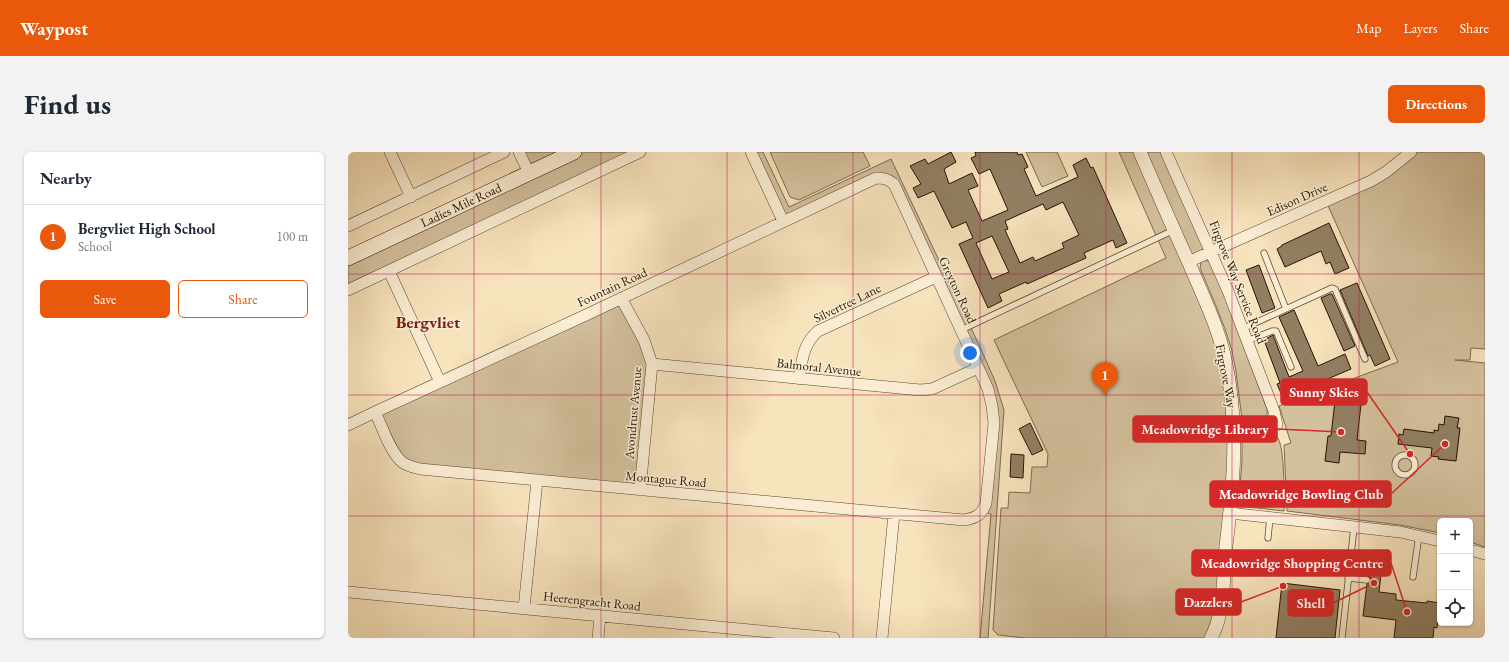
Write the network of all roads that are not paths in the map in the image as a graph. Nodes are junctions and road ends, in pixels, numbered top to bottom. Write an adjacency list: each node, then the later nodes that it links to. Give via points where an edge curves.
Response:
1 (390, 152): 12 (street)
2 (504, 152): 12 (street)
3 (519, 152): 10 (street)
4 (574, 152): 10 (main road, Ladies Mile Road)
5 (640, 152): 20 (street)
6 (751, 152): 13 (street)
7 (1140, 152): 15 (street, Firgrove Way)
8 (1166, 152): 16 (street, Firgrove Way Service Road)
9 (1412, 152): 16 (street, Edison Drive, via 1371,181)
10 (529, 173): 18 (main road, Ladies Mile Road)
11 (888, 180): 13 (street, Fountain Road, via 876,178); 21 (street, Greyton Road, via 894,184)
12 (411, 197): 14 (street)
13 (783, 221): 23 (street, Fountain Road)
14 (348, 226)
15 (1174, 230): 19 (street, Firgrove Way); 26 (lane)
16 (1212, 252): 19 (street, Edison Drive); 25 (street, Firgrove Way Service Road)
17 (1264, 254): 24 (lane)
18 (348, 258)
19 (1188, 262): 40 (street, Firgrove Way, via 1214,323 1225,358 1231,392 1234,460)
20 (389, 271): 22 (street); 33 (street)
21 (936, 277): 26 (street, Greyton Road); 32 (street, Silvertree Lane, via 818,331 806,345)
22 (348, 290)
23 (621, 298): 29 (street, Avondrust Avenue, via 644,340); 33 (street, Fountain Road)
24 (1286, 309): 25 (lane); 28 (lane, via 1334,288)
25 (1242, 329): 27 (street, Firgrove Way Service Road)
26 (961, 330): 31 (street, Greyton Road)
27 (1247, 341): 30 (lane, via 1276,332); 36 (street, Firgrove Way Service Road, via 1274,411)
28 (1365, 359)
29 (652, 364): 32 (street, Balmoral Avenue); 38 (street, Avondrust Avenue)
30 (1291, 367)
31 (978, 368): 32 (street, Balmoral Avenue, via 932,389 920,390); 39 (street, Greyton Road, via 988,389 994,423)
32 (799, 379)
33 (440, 382): 34 (street, Fountain Road)
34 (375, 412): 35 (street, Fountain Road); 37 (street, Montague Road, via 395,454 410,467)
35 (348, 425)
36 (1276, 425)
37 (537, 481): 38 (street, Montague Road); 55 (street)
38 (640, 490): 41 (street, Montague Road)
39 (983, 512): 41 (street, Montague Road, via 975,518 964,520)
40 (1230, 513): 42 (street); 61 (street, Firgrove Way, via 1221,607)
41 (894, 514): 60 (street)
42 (1270, 517): 43 (street); 45 (lane)
43 (1354, 527): 44 (street); 50 (lane)
44 (1419, 535): 46 (street); 51 (lane)
45 (1268, 538)
46 (1437, 540)
47 (1473, 551): 48 (street)
48 (1485, 554)
49 (1328, 569): 50 (lane)
50 (1349, 571): 52 (lane)
51 (1413, 577)
52 (1348, 578): 53 (lane); 62 (lane)
53 (1367, 580)
54 (348, 592): 55 (street, Heerengracht Road)
55 (524, 608): 56 (street, Heerengracht Road)
56 (600, 616): 57 (street, Heerengracht Road); 58 (street)
57 (712, 632): 59 (street, Heerengracht Road)
58 (598, 638)
59 (834, 638)
60 (882, 638)
61 (1211, 638)
62 (1342, 638)

